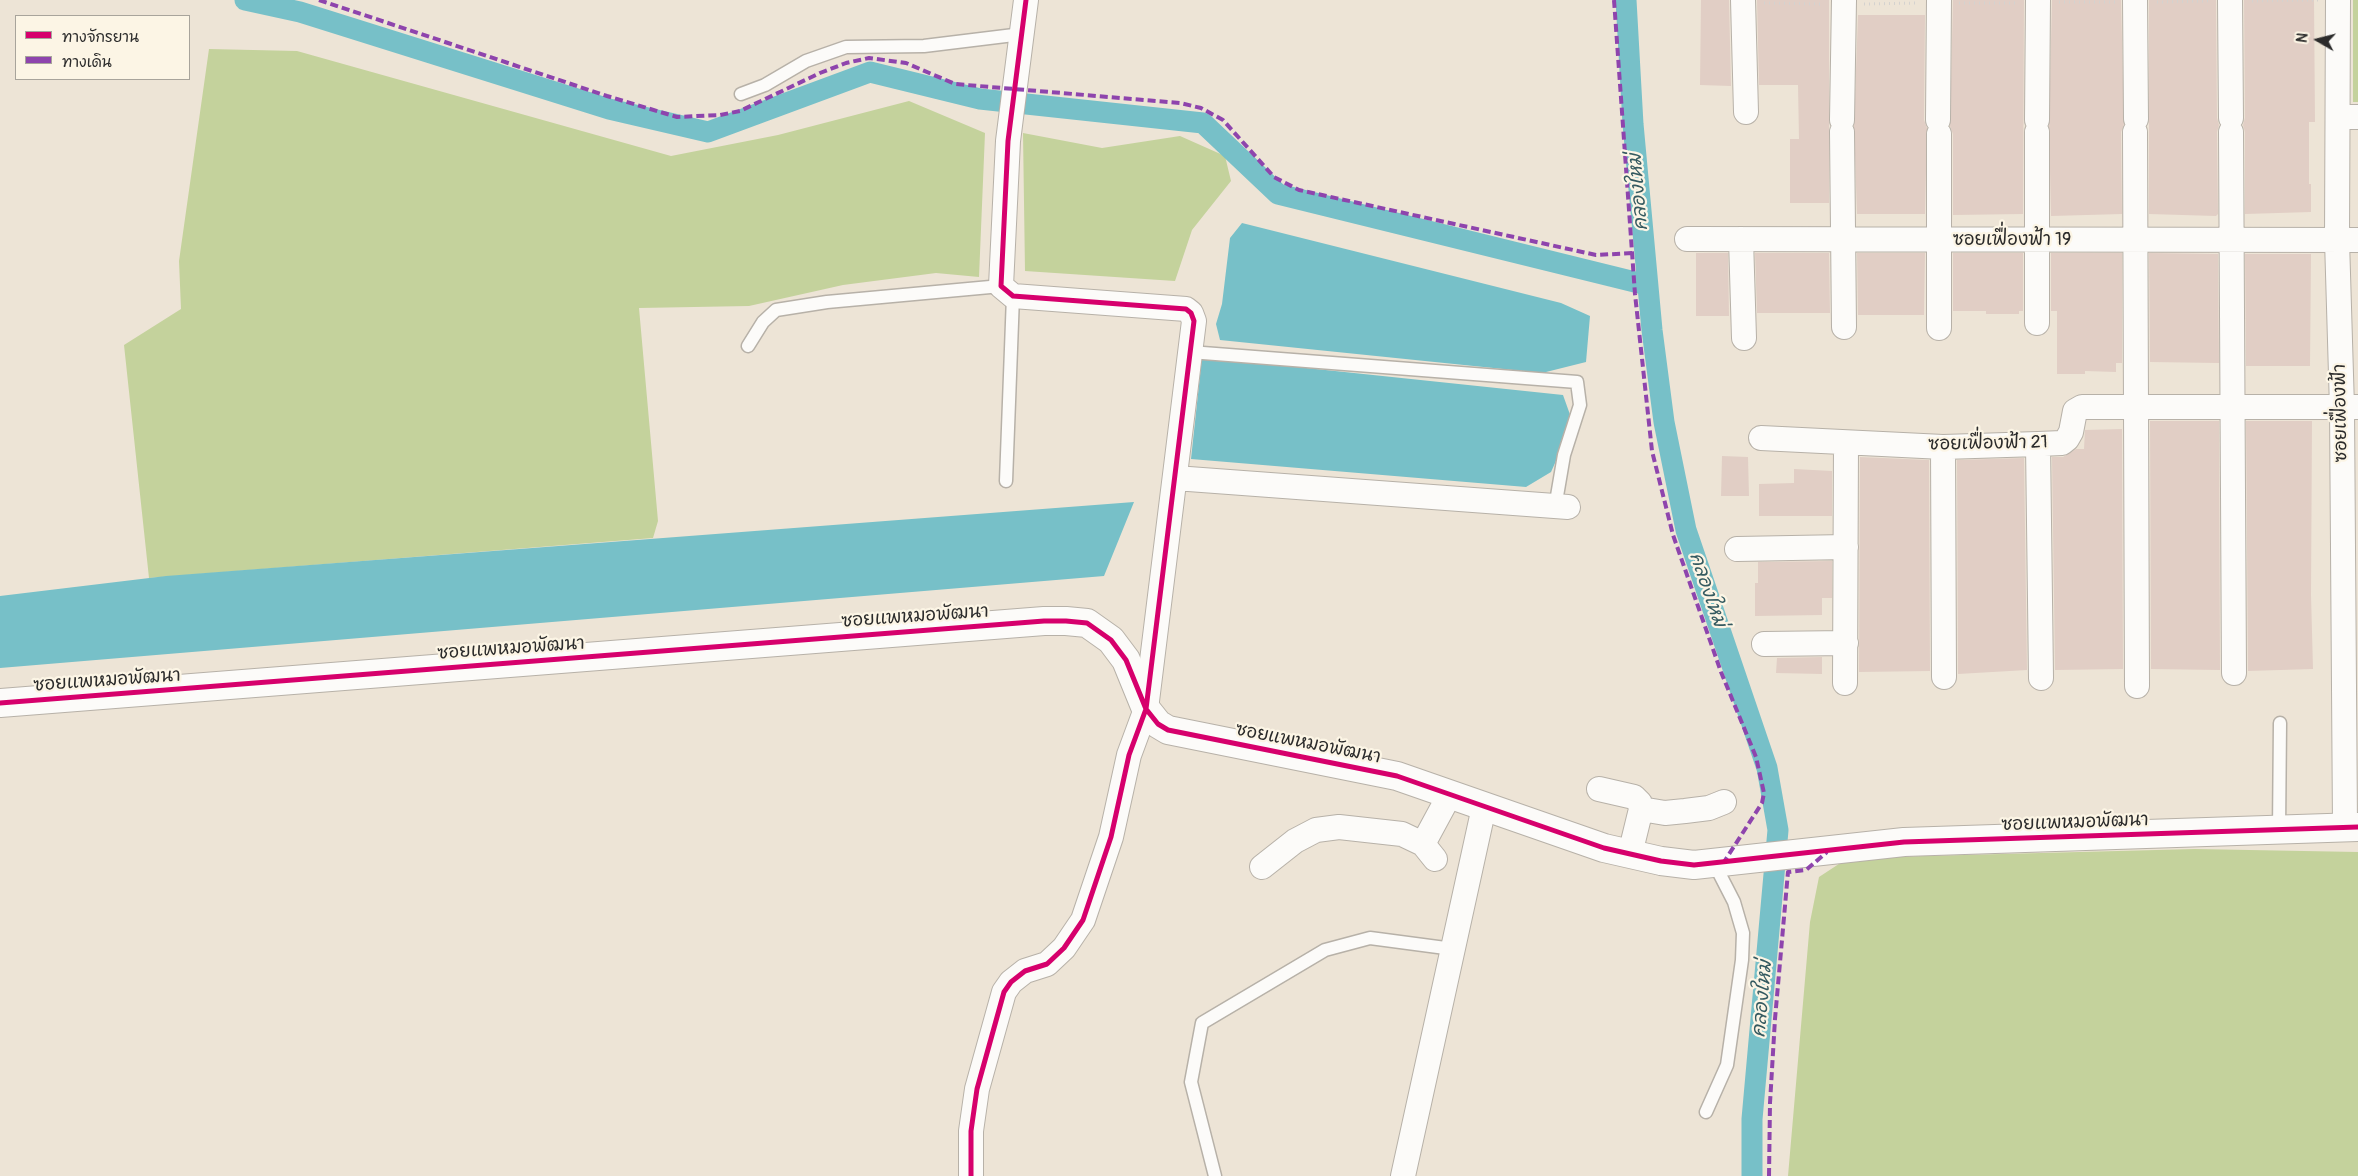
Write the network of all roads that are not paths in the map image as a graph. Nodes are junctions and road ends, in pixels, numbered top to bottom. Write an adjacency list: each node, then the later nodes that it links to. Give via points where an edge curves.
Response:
1 (1026, 0): 9 (street)
2 (1743, 0): 11 (street)
3 (1844, 0): 15 (street)
4 (1939, 0): 16 (street)
5 (2038, 0): 17 (street)
6 (2135, 0): 18 (street)
7 (2230, 0): 19 (street)
8 (2338, 0): 12 (street, ซอยเฟื่องฟ้า)
9 (1022, 34): 10 (lane, via 924,46 846,47 806,61 765,86); 21 (street, via 1008,141)
10 (741, 94)
11 (1746, 112)
12 (2348, 117): 20 (street, ซอยเฟื่องฟ้า)
13 (1687, 239): 14 (street, ซอยเฟื่องฟ้า 19)
14 (1741, 239): 15 (street, ซอยเฟื่องฟ้า 19); 25 (street)
15 (1842, 240): 16 (street, ซอยเฟื่องฟ้า 19); 23 (street)
16 (1940, 240): 17 (street, ซอยเฟื่องฟ้า 19); 24 (street)
17 (2036, 240): 18 (street, ซอยเฟื่องฟ้า 19); 22 (street)
18 (2136, 240): 19 (street, ซอยเฟื่องฟ้า 19); 28 (street)
19 (2231, 240): 20 (street, ซอยเฟื่องฟ้า 19); 29 (street)
20 (2348, 240): 30 (street, ซอยเฟื่องฟ้า)
21 (1007, 291): 26 (lane, via 828,302 776,310 762,322); 27 (street, via 1186,309 1194,321); 36 (lane)
22 (2037, 323)
23 (1844, 327)
24 (1939, 328)
25 (1744, 338)
26 (748, 346)
27 (1190, 352): 35 (street); 37 (lane, via 1578,382 1580,404 1569,434 1557,496)
28 (2136, 407): 29 (street, ซอยเฟื่องฟ้า 21); 33 (street, ซอยเฟื่องฟ้า 21, via 2079,408 2075,411 2068,439 2062,443); 47 (street)
29 (2232, 408): 30 (street, ซอยเฟื่องฟ้า 21); 43 (street)
30 (2350, 408): 40 (street, ซอยเฟื่องฟ้า)
31 (1761, 438): 32 (street, ซอยเฟื่องฟ้า 21)
32 (1846, 444): 34 (street, ซอยเฟื่องฟ้า 21); 38 (street)
33 (2038, 444): 34 (street, ซอยเฟื่องฟ้า 21); 45 (street)
34 (1943, 446): 44 (street)
35 (1175, 478): 37 (street); 49 (street)
36 (1006, 481)
37 (1560, 506)
38 (1846, 547): 39 (street); 41 (street)
39 (1737, 549)
40 (2350, 569): 56 (street, ซอยเฟื่องฟ้า)
41 (1846, 643): 42 (street); 46 (street)
42 (1764, 644)
43 (2234, 673)
44 (1944, 677)
45 (2041, 678)
46 (1845, 683)
47 (2137, 686)
48 (0, 703): 49 (street, ซอยแพหมอพัฒนา, via 1044,621 1087,623 1100,630 1126,660)
49 (1146, 709): 52 (street, ซอยแพหมอพัฒนา, via 1158,724 1168,730 1397,776); 63 (street, via 1129,755 1111,836 1083,920 1058,954 1047,964 1025,971 1004,992 977,1089 971,1131)
50 (2280, 723): 57 (lane)
51 (1599, 789): 55 (street, via 1634,797 1640,803)
52 (1446, 792): 54 (street, ซอยแพหมอพัฒนา); 60 (street, via 1429,852 1402,834 1325,828 1294,840)
53 (1724, 802): 55 (street, via 1709,808 1665,813)
54 (1484, 807): 58 (street, ซอยแพหมอพัฒนา); 61 (street)
55 (1640, 810): 58 (street)
56 (2351, 827): 57 (street, ซอยแพหมอพัฒนา)
57 (2279, 830): 59 (street, ซอยแพหมอพัฒนา, via 1904,842)
58 (1630, 854): 59 (street, ซอยแพหมอพัฒนา, via 1686,864)
59 (1714, 863): 62 (lane, via 1734,902 1743,933 1727,1064)
60 (1262, 867)
61 (1453, 949): 64 (lane, via 1370,938 1325,950 1202,1023 1191,1082); 65 (street)
62 (1706, 1112)
63 (971, 1176)
64 (1214, 1176)
65 (1403, 1176)

